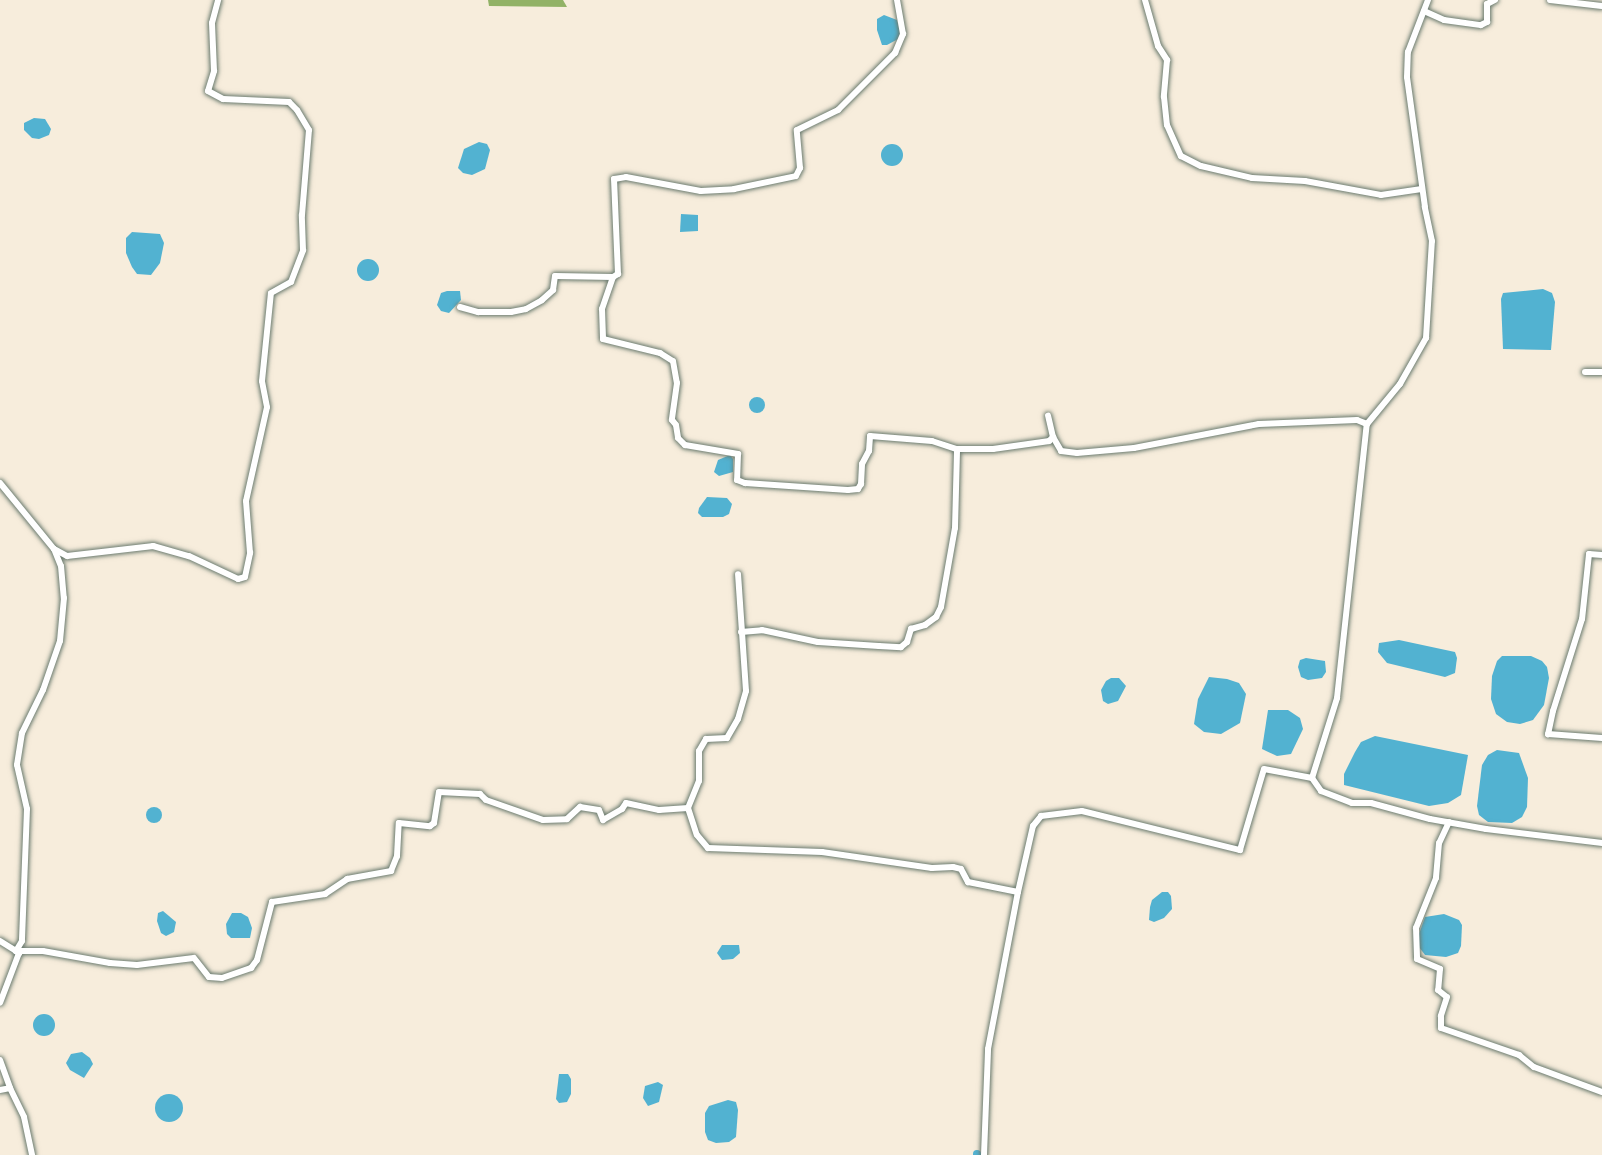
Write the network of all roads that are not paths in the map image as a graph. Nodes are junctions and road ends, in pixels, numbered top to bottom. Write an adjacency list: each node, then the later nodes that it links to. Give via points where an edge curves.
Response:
1 (218, 0): 19 (street, via 212,23 214,71 208,91 223,99 289,102 309,130 303,250 291,282 271,293 262,381 267,407 246,501 250,553 245,577 238,579 189,556 153,546 67,556)
2 (897, 0): 10 (street, via 903,34 895,52 838,110 797,130 800,168 796,176 734,189 701,191 626,177 614,179 618,274)
3 (1145, 0): 9 (street, via 1158,46 1167,60 1167,125 1181,156 1201,166 1252,178 1305,181 1381,195)
4 (1428, 0): 8 (street)
5 (1495, 0): 8 (street, via 1487,4 1487,22 1481,24 1444,20)
6 (1550, 0): 7 (street)
7 (1602, 6)
8 (1424, 11): 9 (street, via 1408,52 1407,77)
9 (1422, 189): 15 (street, via 1432,241 1425,338 1400,384)
10 (613, 277): 11 (street, via 555,276 553,290 542,300 511,312 478,312); 17 (street, via 603,309 603,339 660,353 673,361 677,383 672,420 678,438 685,445 738,454 737,480 858,489 870,436 932,441)
11 (460, 307)
12 (1585, 372): 13 (street)
13 (1602, 372)
14 (1048, 416): 16 (street)
15 (1367, 424): 16 (street, via 1357,420 1259,424 1117,450 1077,453 1061,451); 24 (street, via 1337,698)
16 (1053, 437): 17 (street, via 1049,441 993,449)
17 (957, 449): 22 (street, via 955,528 941,607 930,621 912,629 907,642 901,647 879,646 818,642 762,630)
18 (0, 483): 19 (street)
19 (54, 549): 30 (street, via 61,566 64,623 43,690 21,733 17,765 27,809 27,837 21,941)
20 (1602, 555): 23 (street, via 1588,554 1582,620 1548,734)
21 (738, 574): 22 (street)
22 (741, 632): 25 (street, via 746,691 738,719 727,738 706,739 699,751 699,781)
23 (1602, 738)
24 (1312, 778): 26 (street, via 1321,791 1352,803 1371,802); 28 (street, via 1264,769 1240,850 1082,811 1041,816 1033,826)
25 (688, 808): 28 (street, via 696,835 708,848 822,852 932,868 953,867 961,869 968,882); 30 (street, via 659,810 626,803 603,820 599,810 580,807 567,819 543,820 486,800 480,794 439,792 434,824 399,823 392,871 347,879 325,894 272,902 258,960 251,968 222,978 209,977 194,958 137,965 93,962 43,951)
26 (1449, 822): 27 (street); 35 (street, via 1439,843 1436,878 1416,928 1418,959 1440,969 1438,990 1447,997 1441,1028 1519,1055 1534,1067)
27 (1602, 843)
28 (1018, 892): 37 (street, via 988,1049)
29 (0, 941): 30 (street)
30 (16, 951): 31 (street, via 19,953)
31 (0, 1003)
32 (0, 1060): 33 (street)
33 (10, 1088): 34 (street); 36 (street, via 24,1117)
34 (0, 1090)
35 (1602, 1092)
36 (32, 1155)
37 (984, 1155)

